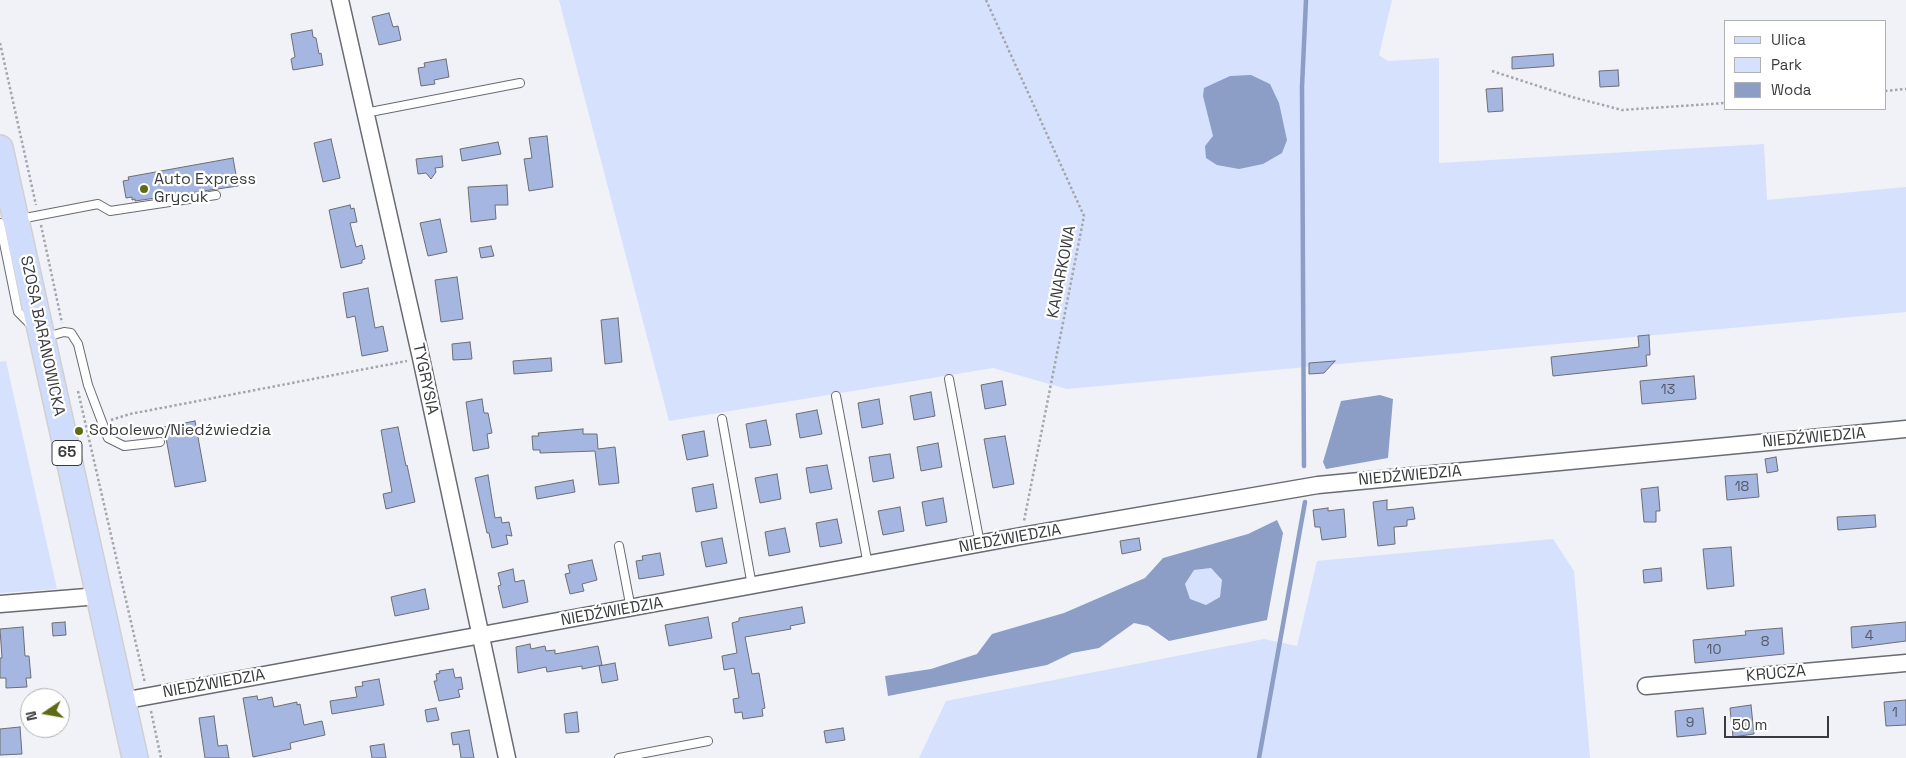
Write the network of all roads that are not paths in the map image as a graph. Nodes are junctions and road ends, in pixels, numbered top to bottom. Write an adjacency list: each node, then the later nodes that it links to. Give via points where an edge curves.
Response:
1 (340, 0): 3 (street, TYGRYSIA)
2 (520, 83): 3 (lane)
3 (365, 113): 20 (street, TYGRYSIA)
4 (0, 148): 6 (main road, SZOSA BARANOWICKA / 65, via 5,190)
5 (216, 195): 6 (lane, via 110,211 98,204)
6 (18, 220): 7 (main road, SZOSA BARANOWICKA / 65)
7 (53, 335): 12 (lane, via 71,333 78,344 88,385 108,438 124,446); 17 (main road, SZOSA BARANOWICKA / 65)
8 (949, 379): 13 (lane)
9 (836, 396): 15 (lane)
10 (722, 419): 16 (lane)
11 (1906, 429): 13 (street, NIEDŹWIEDZIA, via 1318,485)
12 (160, 442)
13 (980, 544): 15 (street, NIEDŹWIEDZIA)
14 (619, 546): 19 (lane)
15 (868, 565): 16 (street, NIEDŹWIEDZIA)
16 (752, 586): 19 (street, NIEDŹWIEDZIA)
17 (99, 596): 18 (street); 23 (main road, SZOSA BARANOWICKA / 65)
18 (0, 604)
19 (631, 609): 20 (street, NIEDŹWIEDZIA)
20 (480, 636): 23 (street, NIEDŹWIEDZIA); 26 (street, TYGRYSIA)
21 (1906, 663): 22 (street, KRUCZA)
22 (1646, 686)
23 (122, 701): 25 (main road, SZOSA BARANOWICKA / 65)
24 (708, 741): 27 (lane)
25 (135, 758)
26 (507, 758)
27 (619, 758)

